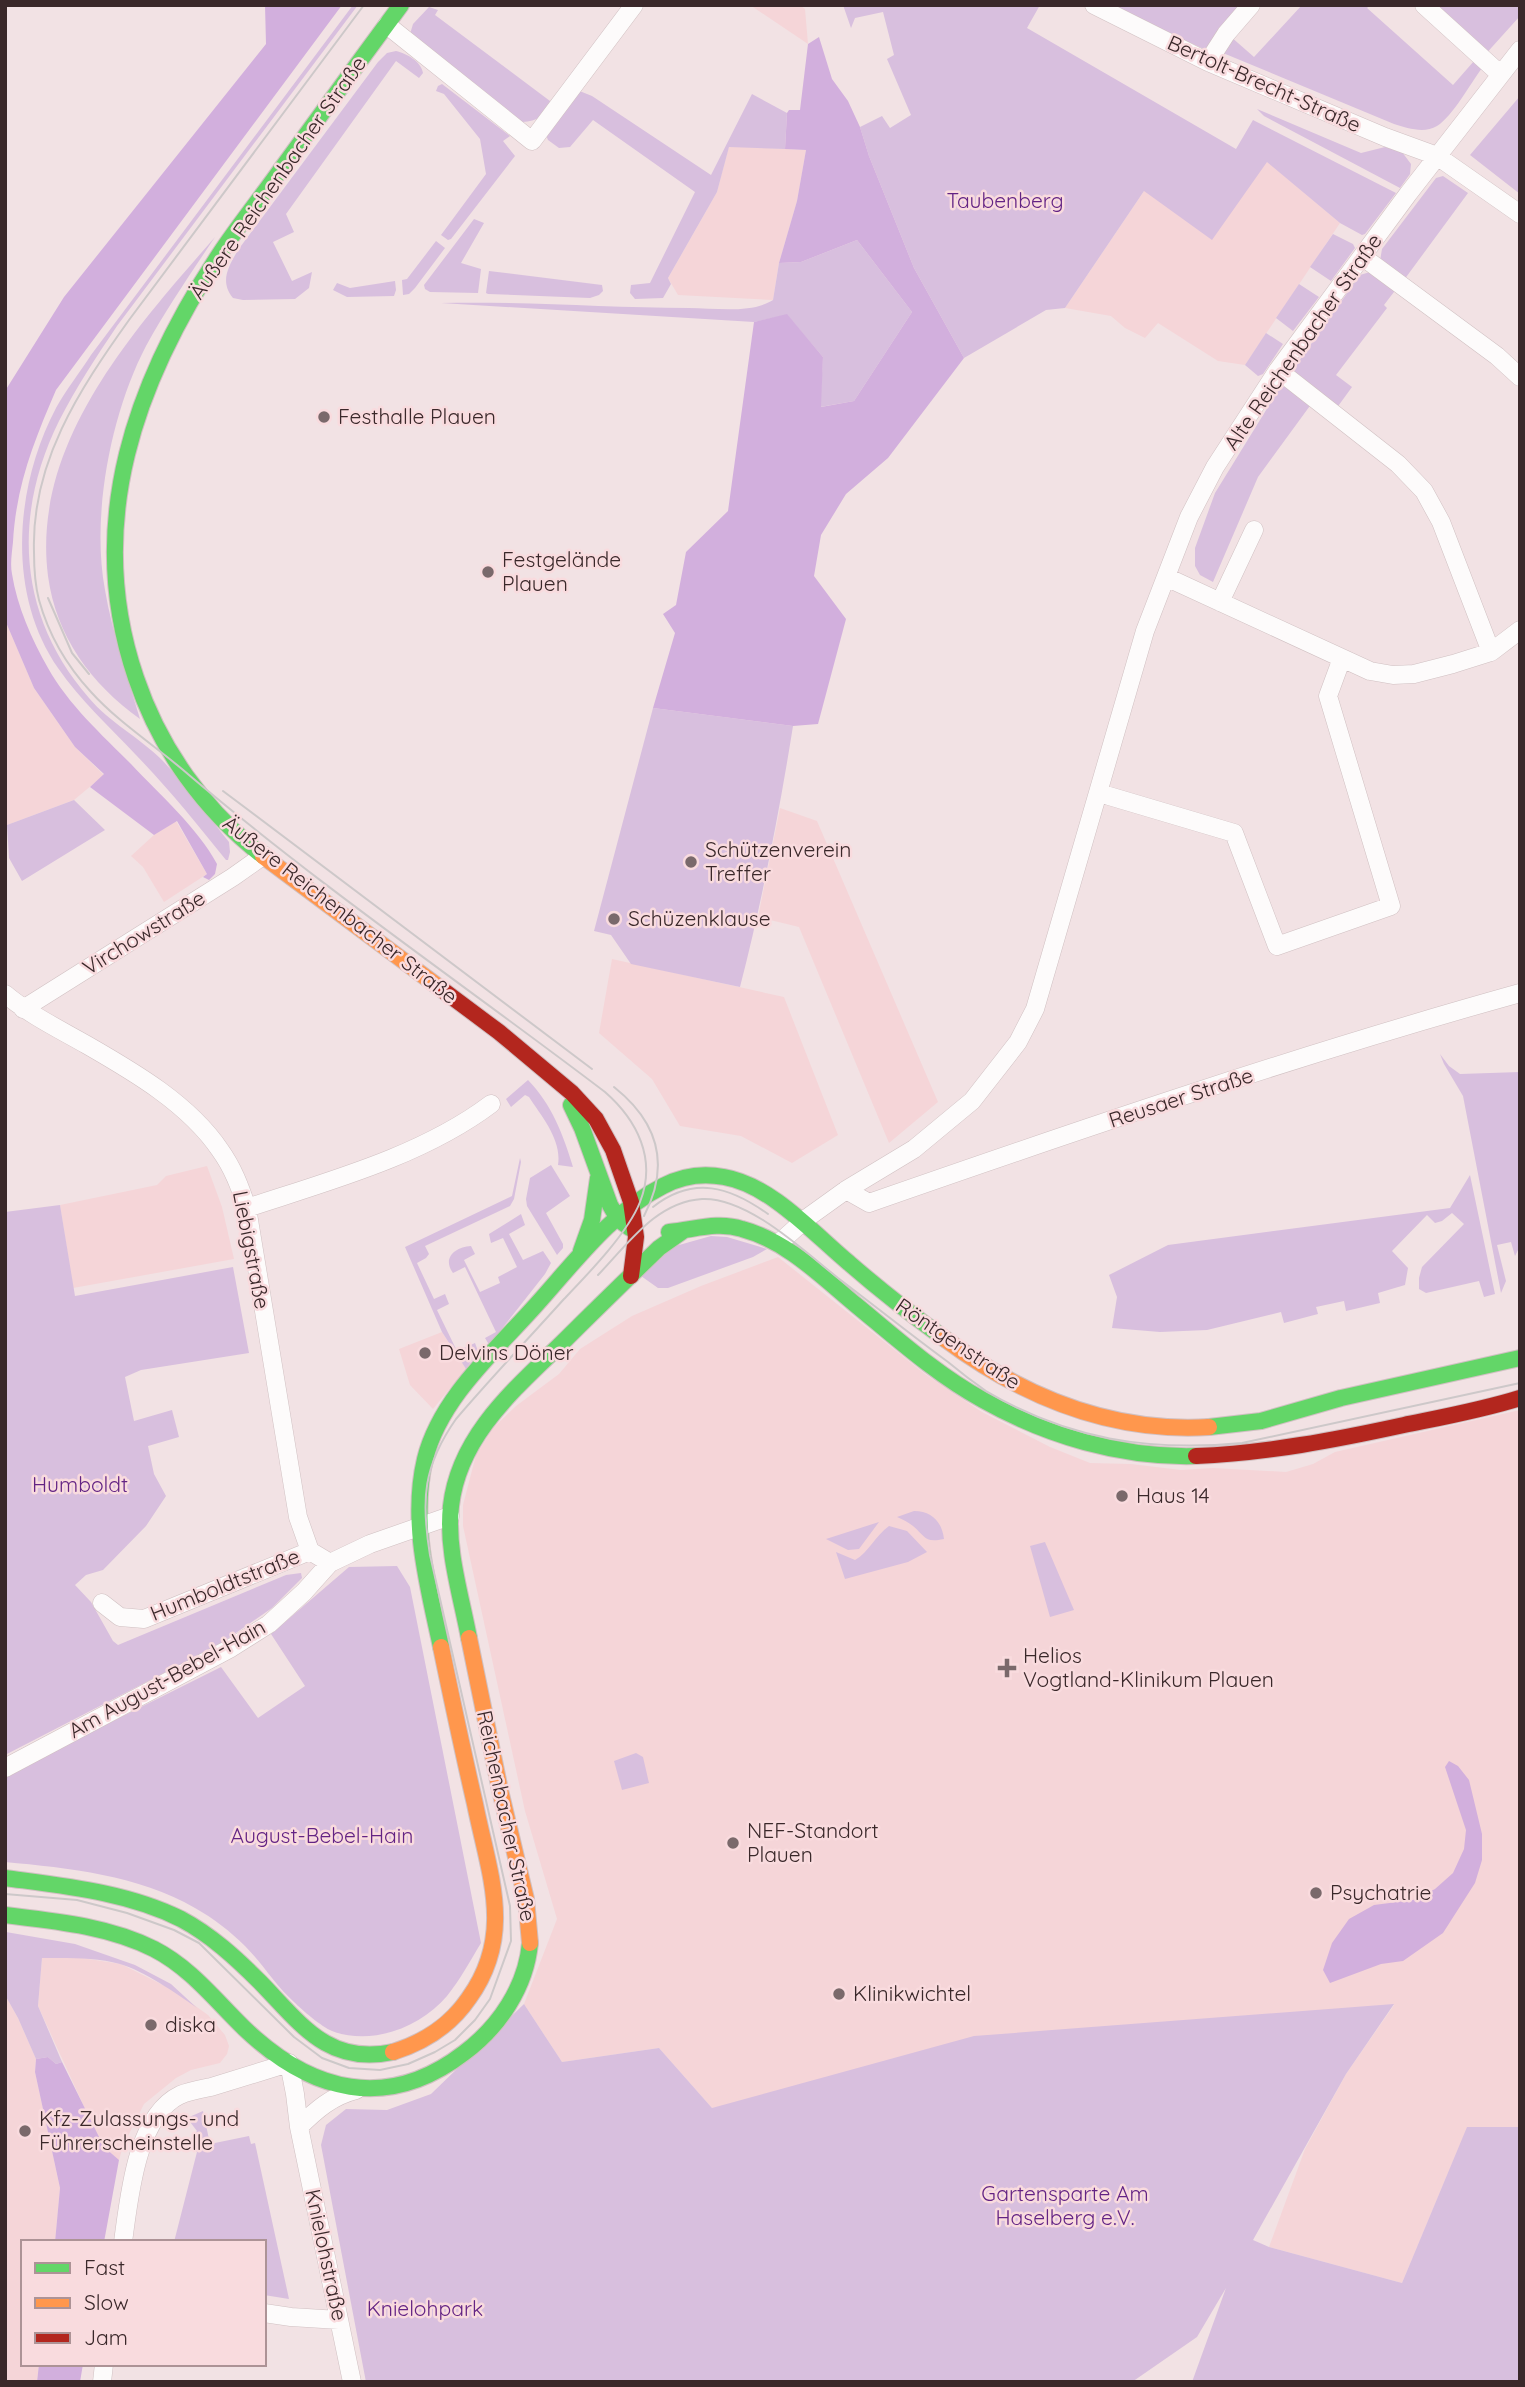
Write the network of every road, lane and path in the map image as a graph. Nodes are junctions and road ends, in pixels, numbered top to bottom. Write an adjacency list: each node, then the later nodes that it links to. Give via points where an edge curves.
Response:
1 (401, 5): 6 (street, Äußere Reichenbacher Straße)
2 (634, 5): 6 (street, via 532,141)
3 (1094, 5): 8 (street, Bertolt-Brecht-Straße)
4 (1251, 5): 8 (street)
5 (1424, 5): 9 (street)
6 (387, 25): 22 (street, Äußere Reichenbacher Straße, via 196,290 138,411 116,503 112,552 118,612 147,706 168,748 207,803)
7 (1520, 50): 9 (street, Alte Reichenbacher Straße)
8 (1208, 62): 10 (street, Bertolt-Brecht-Straße)
9 (1500, 74): 10 (street, Alte Reichenbacher Straße)
10 (1437, 156): 11 (street, Bertolt-Brecht-Straße); 12 (street, Alte Reichenbacher Straße)
11 (1520, 214)
12 (1363, 257): 13 (street, Alte Reichenbacher Straße); 14 (street)
13 (1278, 370): 16 (street, Alte Reichenbacher Straße, via 1215,467); 19 (street, via 1398,464 1424,491 1441,522)
14 (1520, 377)
15 (1254, 530): 17 (street)
16 (1166, 577): 17 (street); 21 (street, Alte Reichenbacher Straße, via 1138,654)
17 (1220, 602): 20 (street)
18 (1520, 630): 19 (street)
19 (1490, 652): 20 (street, via 1414,674 1393,675)
20 (1342, 658): 21 (street, via 1328,696 1391,906 1277,946 1234,833)
21 (1099, 793): 31 (street, Alte Reichenbacher Straße, via 1035,1009 1018,1042 972,1101 914,1149)
22 (264, 855): 25 (street, Virchowstraße); 26 (street, Äußere Reichenbacher Straße)
23 (1520, 993): 31 (street, Reusaer Straße, via 1424,1019 869,1203)
24 (5, 994): 25 (street, Liebigstraße)
25 (23, 1009): 32 (street, Liebigstraße, via 121,1064 197,1123 220,1149)
26 (556, 1080): 28 (street, Äußere Reichenbacher Straße, via 589,1110); 29 (street, Äußere Reichenbacher Straße, via 570,1101)
27 (491, 1104): 32 (street, via 433,1141)
28 (620, 1168): 30 (street, via 641,1177); 33 (street, Äußere Reichenbacher Straße)
29 (599, 1174): 34 (street, Äußere Reichenbacher Straße); 39 (street, via 592,1220)
30 (679, 1179): 33 (street, Röntgenstraße); 35 (street, Röntgenstraße, via 721,1175 736,1179)
31 (846, 1190): 35 (street, Alte Reichenbacher Straße)
32 (247, 1208): 45 (street, Liebigstraße, via 298,1517)
33 (632, 1208): 34 (street, Röntgenstraße); 36 (street, Äußere Reichenbacher Straße)
34 (618, 1219): 36 (street); 39 (street, Röntgenstraße)
35 (803, 1223): 38 (street, Alte Reichenbacher Straße); 41 (street, Röntgenstraße, via 973,1359 1042,1398 1120,1422 1174,1428 1232,1426)
36 (636, 1230): 37 (street, Röntgenstraße); 40 (street, Äußere Reichenbacher Straße)
37 (683, 1231): 38 (street, Röntgenstraße, via 722,1225); 40 (street, Röntgenstraße)
38 (779, 1244): 42 (street, Röntgenstraße, via 981,1399 1024,1422 1112,1450 1204,1457 1317,1444)
39 (578, 1257): 44 (street, Reichenbacher Straße, via 438,1425 428,1449)
40 (631, 1276): 43 (street, Reichenbacher Straße, via 483,1424 459,1472)
41 (1520, 1358)
42 (1520, 1398)
43 (450, 1516): 44 (street, Am August-Bebel-Hain); 52 (street, Reichenbacher Straße, via 487,1730 528,1904 528,1963 491,2030 472,2049 418,2078)
44 (421, 1527): 46 (street, Am August-Bebel-Hain, via 370,1544); 51 (street, Reichenbacher Straße, via 421,1552 494,1891 495,1944 477,1989 455,2018 431,2038 382,2055)
45 (310, 1551): 46 (street); 47 (street, Humboldtstraße, via 144,1619 120,1617)
46 (325, 1570): 48 (street, Am August-Bebel-Hain, via 268,1624 231,1648)
47 (102, 1603)
48 (5, 1768)
49 (5, 1878): 51 (street, Reichenbacher Straße, via 93,1890 202,1930 231,1953)
50 (5, 1915): 51 (street, Reichenbacher Straße, via 84,1926 149,1947 175,1962 256,2039)
51 (302, 2050): 52 (street, Reichenbacher Straße, via 328,2082); 53 (street, Knielohstraße); 54 (street, via 182,2094 165,2105 144,2141)
52 (358, 2089): 53 (street, via 327,2102)
53 (299, 2127): 56 (street, Knielohstraße)
54 (122, 2240)
55 (266, 2313): 56 (street)
56 (339, 2320): 57 (street, Knielohstraße)
57 (352, 2382)

